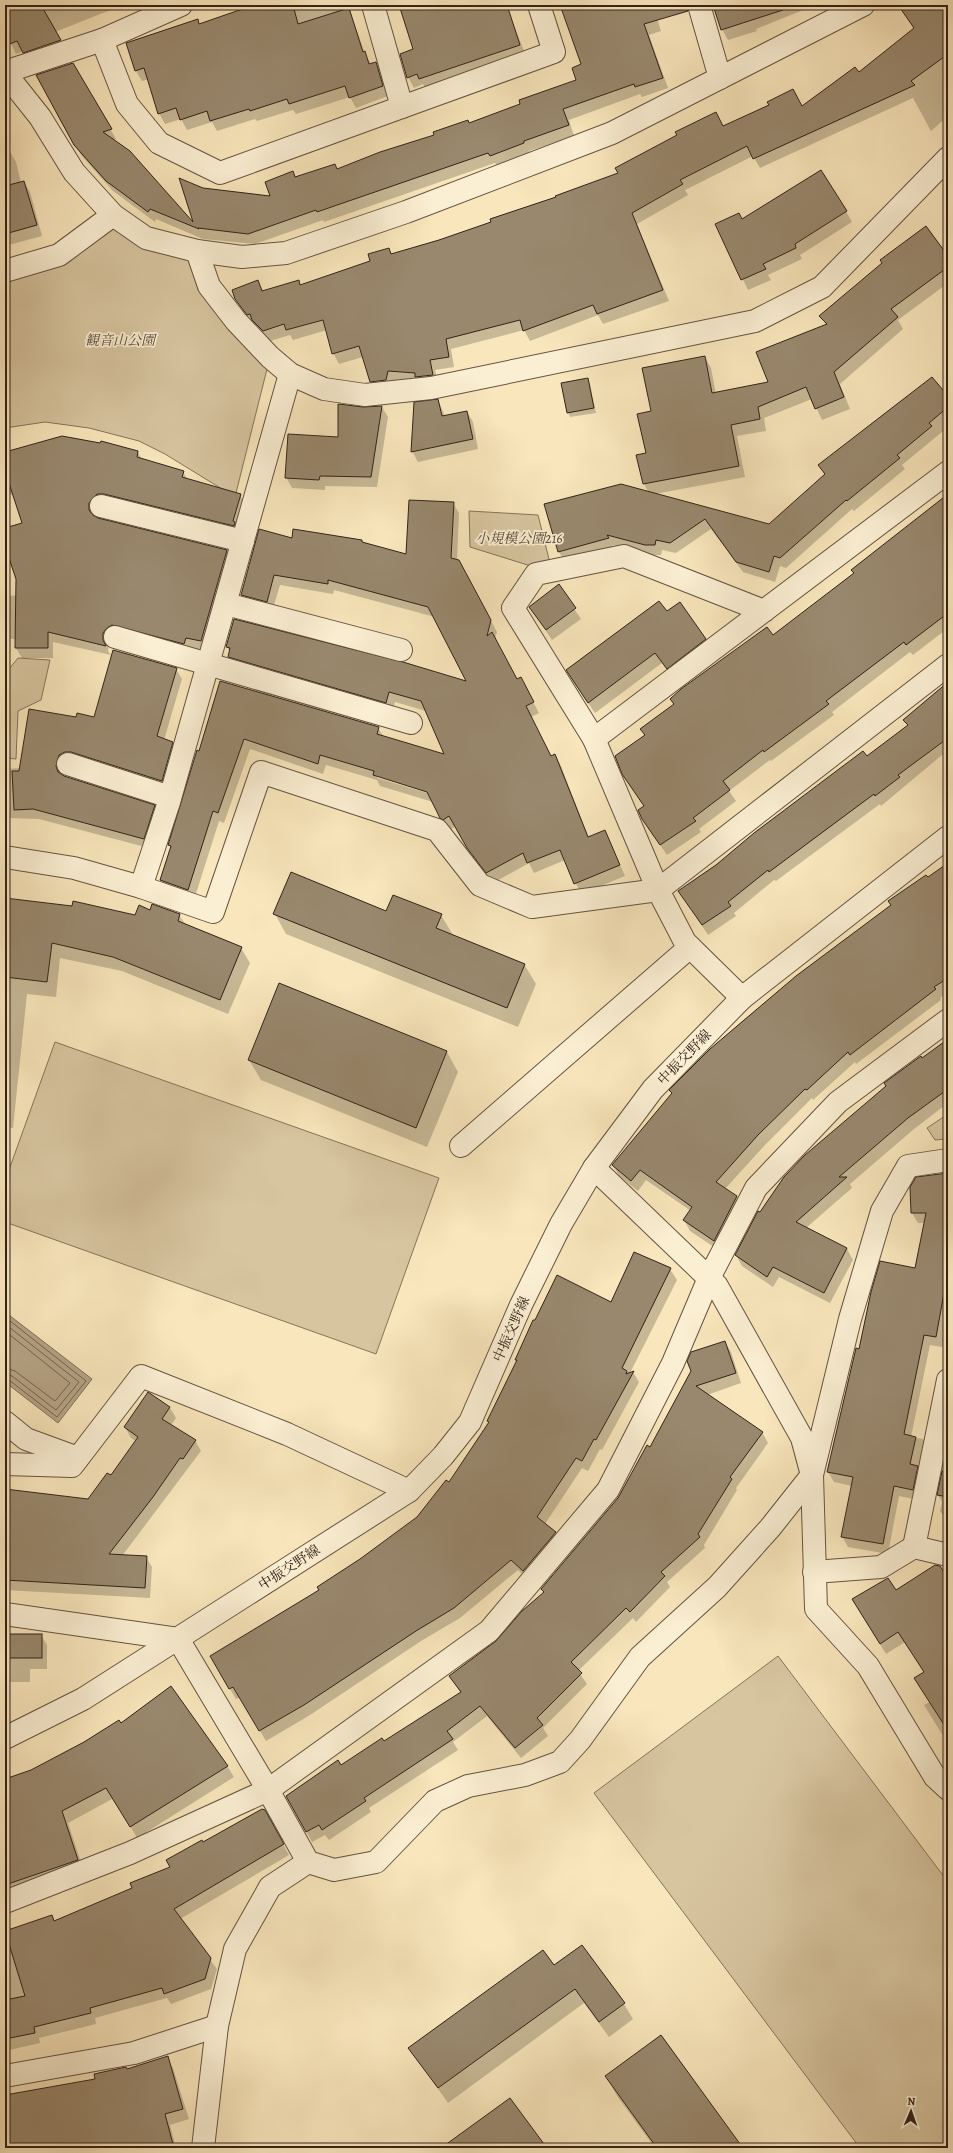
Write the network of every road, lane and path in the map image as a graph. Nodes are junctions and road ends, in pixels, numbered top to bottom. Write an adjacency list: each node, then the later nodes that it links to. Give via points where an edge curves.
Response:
1 (181, 5): 6 (street)
2 (373, 5): 9 (street)
3 (539, 5): 9 (street, via 554,52)
4 (699, 5): 8 (street)
5 (863, 5): 8 (street)
6 (102, 40): 7 (street); 9 (street, via 127,104 159,143 220,173)
7 (5, 72): 11 (street, via 40,117 74,172)
8 (720, 78): 12 (street, via 612,133 406,212 286,253 242,257)
9 (402, 107)
10 (948, 158): 14 (street, via 822,287 755,321 431,388 365,395 324,389)
11 (113, 215): 12 (street, via 146,238); 13 (street, via 59,255)
12 (197, 251): 14 (street, via 209,286 236,321)
13 (5, 271)
14 (290, 374): 17 (street)
15 (948, 472): 19 (street)
16 (101, 506): 17 (street)
17 (243, 541): 18 (street)
18 (226, 604): 21 (street); 22 (street)
19 (764, 610): 25 (street); 25 (street, via 624,556 536,574 513,608)
20 (115, 637): 22 (street)
21 (401, 650)
22 (208, 665): 24 (street); 27 (street)
23 (948, 665): 31 (street)
24 (411, 723)
25 (594, 739): 31 (street)
26 (68, 764): 27 (street)
27 (170, 797): 30 (street)
28 (948, 837): 33 (street, 中振交野線)
29 (5, 857): 30 (street, via 74,868)
30 (141, 887): 31 (street, via 213,912 261,772 437,830 480,885 532,907)
31 (658, 890): 32 (street)
32 (690, 947): 33 (street); 35 (street)
33 (742, 998): 37 (street, 中振交野線, via 653,1089)
34 (948, 1020): 38 (street, via 838,1102 756,1188)
35 (461, 1146)
36 (948, 1160): 43 (street, via 908,1166 882,1211 850,1319)
37 (594, 1168): 38 (street); 44 (street, 中振交野線, via 561,1224 521,1305 470,1422 443,1456)
38 (709, 1278): 43 (street, via 717,1286 802,1438); 52 (street, via 673,1363 608,1490 489,1631)
39 (947, 1392): 45 (street)
40 (5, 1422): 41 (street, via 26,1439)
41 (78, 1458): 42 (street, via 72,1466); 44 (street, via 141,1376 287,1434)
42 (5, 1464)
43 (812, 1475): 47 (street); 53 (street, via 770,1528 717,1586 640,1657 580,1740 560,1762 525,1775 468,1786 435,1801 376,1862 334,1870)
44 (409, 1491): 49 (street, 中振交野線)
45 (914, 1547): 46 (street); 47 (street, via 881,1567)
46 (948, 1555)
47 (814, 1572): 51 (street, via 816,1609 868,1666 935,1777)
48 (5, 1614): 49 (street)
49 (178, 1639): 50 (street, 中振交野線, via 83,1699); 52 (street)
50 (5, 1738)
51 (948, 1789)
52 (268, 1790): 53 (street); 54 (street, via 130,1853)
53 (308, 1862): 55 (street, via 270,1887 234,1949)
54 (5, 1902)
55 (217, 2026): 56 (street, via 134,2053); 57 (street)
56 (5, 2076)
57 (203, 2148)

